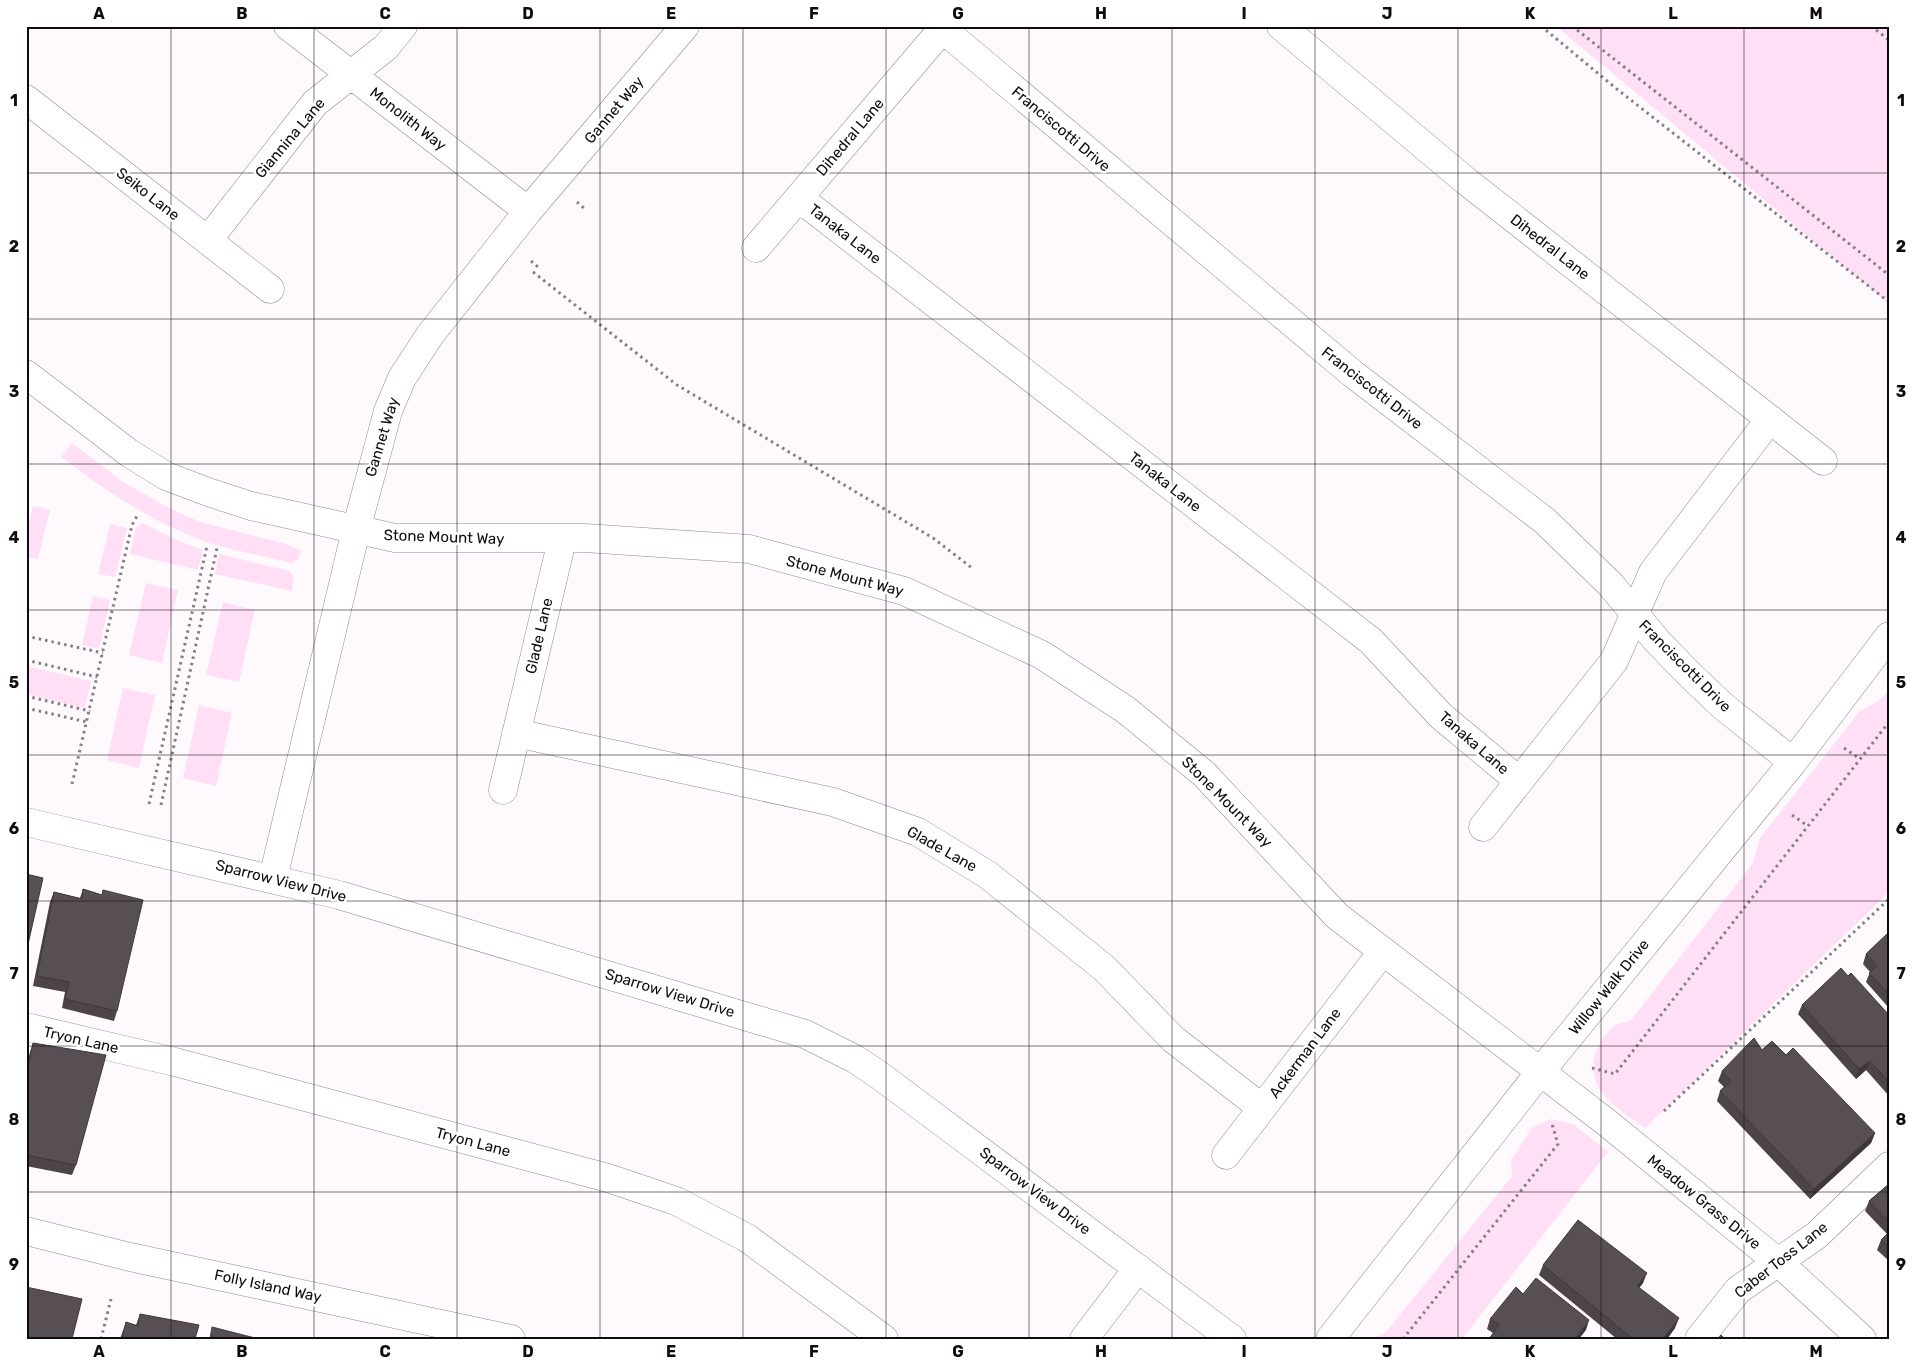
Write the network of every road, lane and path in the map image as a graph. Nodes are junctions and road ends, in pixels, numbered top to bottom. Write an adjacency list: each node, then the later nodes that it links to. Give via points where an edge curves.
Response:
1 (288, 26): 10 (street, Monolith Way)
2 (403, 26): 10 (street, Giannina Lane, via 386,47)
3 (685, 26): 15 (street, Gannet Way)
4 (1281, 26): 23 (street, Dihedral Lane, via 1466,181)
5 (1542, 26): 21 (path, via 1618,90)
6 (1572, 26): 19 (path)
7 (1871, 26): 9 (path)
8 (942, 27): 12 (street, Dihedral Lane); 31 (street, Franciscotti Drive, via 1353,374 1545,521 1611,585)
9 (1889, 40)
10 (350, 74): 15 (street, Monolith Way); 16 (street, Giannina Lane, via 315,103)
11 (26, 99): 16 (street, Seiko Lane)
12 (798, 198): 17 (street, Dihedral Lane); 46 (street, Tanaka Lane, via 1371,641 1441,716)
13 (575, 200): 14 (path)
14 (586, 210)
15 (528, 211): 26 (street, Gannet Way, via 430,335 402,378 388,411)
16 (208, 240): 20 (street, Seiko Lane)
17 (756, 248)
18 (533, 272): 30 (path, via 677,385 933,538)
19 (1889, 275)
20 (270, 288)
21 (1889, 302)
22 (26, 374): 26 (street, Stone Mount Way, via 129,453 166,476 251,506)
23 (1770, 419): 24 (street, Dihedral Lane); 31 (street, Tanaka Lane, via 1653,572)
24 (1823, 461)
25 (137, 516): 34 (path, via 132,524)
26 (356, 530): 27 (street, Stone Mount Way, via 395,538); 55 (street, Gannet Way)
27 (562, 540): 42 (street, Glade Lane); 57 (street, Stone Mount Way, via 585,538 749,549 904,591 1042,655 1126,710 1204,774 1337,916)
28 (207, 546): 49 (path)
29 (217, 548): 50 (path)
30 (972, 568)
31 (1634, 614): 45 (street, Franciscotti Drive, via 1724,707); 46 (street, Tanaka Lane, via 1614,661)
32 (26, 636): 34 (path)
33 (1889, 636): 45 (street, Willow Walk Drive)
34 (103, 654): 36 (path)
35 (26, 660): 36 (path)
36 (97, 677): 39 (path)
37 (26, 696): 39 (path)
38 (26, 708): 40 (path)
39 (90, 711): 40 (path)
40 (87, 722): 47 (path)
41 (1889, 722): 44 (path)
42 (516, 732): 48 (street, Glade Lane); 61 (street, Glade Lane, via 833,802 918,832 988,875 1097,961 1173,1039)
43 (1837, 743): 44 (path)
44 (1860, 759): 53 (path)
45 (1793, 762): 59 (street, Willow Walk Drive)
46 (1519, 781): 54 (street, Tanaka Lane)
47 (72, 784)
48 (503, 790)
49 (149, 804)
50 (161, 805)
51 (1786, 811): 53 (path)
52 (26, 822): 55 (street, Sparrow View Drive)
53 (1808, 826): 60 (path, via 1615,1074 1592,1068)
54 (1483, 827)
55 (273, 878): 67 (street, Sparrow View Drive, via 770,1023 830,1045 879,1075)
56 (1889, 899): 62 (path)
57 (1383, 950): 59 (street, Stone Mount Way); 61 (street, Ackerman Lane)
58 (26, 1027): 72 (street, Tryon Lane, via 184,1065 608,1178 676,1201 747,1238)
59 (1541, 1071): 60 (street, Meadow Grass Drive); 75 (street, Willow Walk Drive)
60 (1571, 1094): 66 (street, Meadow Grass Drive); 76 (path, via 1551,1120 1558,1144)
61 (1262, 1108): 63 (street, Ackerman Lane)
62 (1664, 1111)
63 (1226, 1155)
64 (1889, 1166): 66 (street, Caber Toss Lane, via 1817,1234)
65 (26, 1231): 69 (street, Folly Island Way)
66 (1778, 1262): 77 (street, Caber Toss Lane, via 1738,1290); 78 (street, Meadow Grass Drive)
67 (1138, 1268): 73 (street); 74 (street, Sparrow View Drive)
68 (111, 1299): 70 (path)
69 (479, 1335): 71 (street, Folly Island Way)
70 (101, 1339)
71 (511, 1339)
72 (884, 1339)
73 (1084, 1339)
74 (1232, 1339)
75 (1330, 1339)
76 (1403, 1339)
77 (1699, 1339)
78 (1862, 1339)

